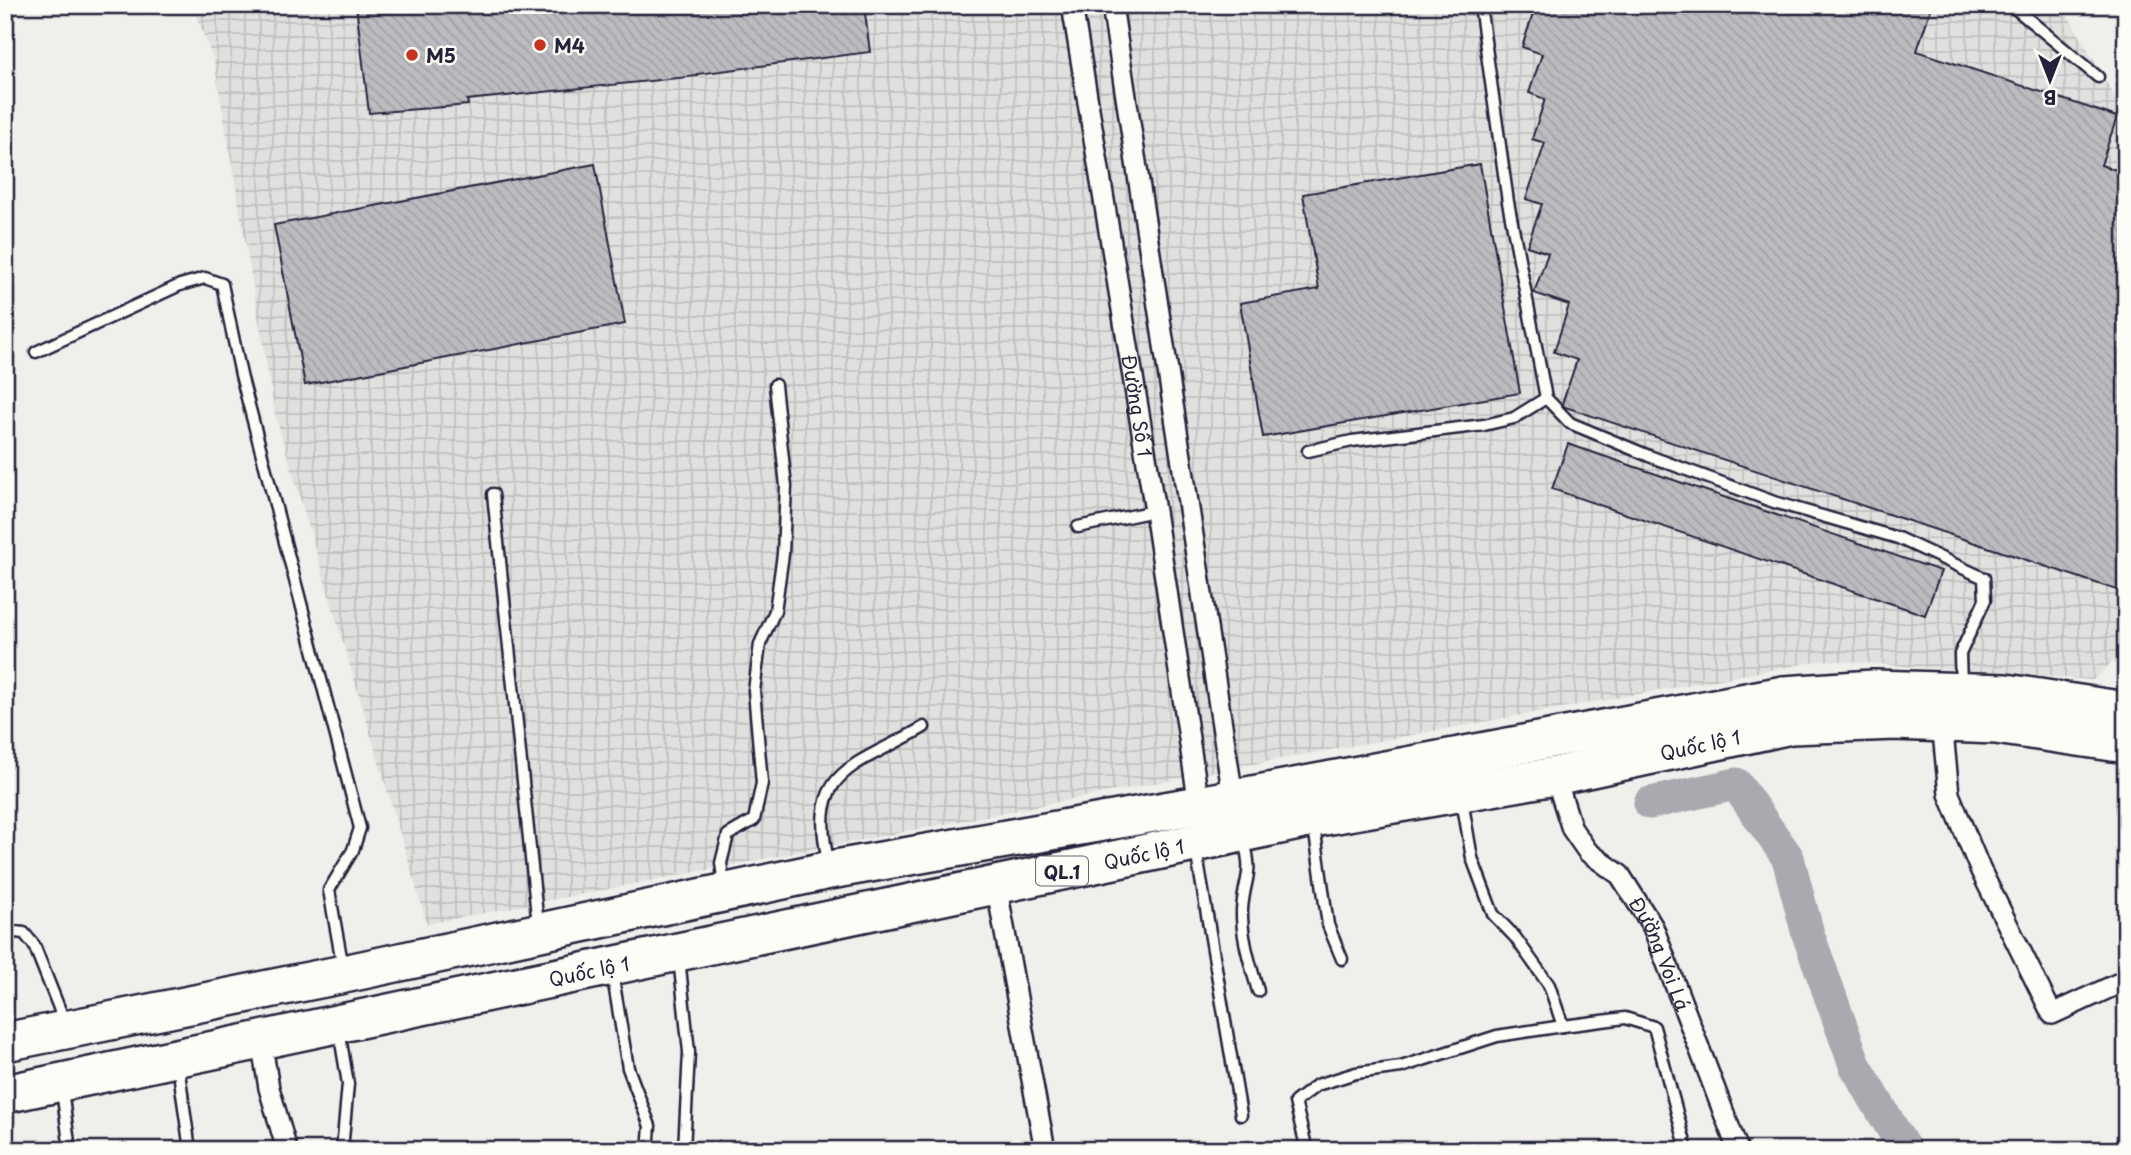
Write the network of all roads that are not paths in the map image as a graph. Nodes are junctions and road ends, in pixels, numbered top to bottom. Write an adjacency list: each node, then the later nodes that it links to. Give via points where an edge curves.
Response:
1 (1072, 5): 11 (street, Đường Số 1)
2 (1112, 5): 20 (street, Đường Số 1)
3 (1480, 5): 8 (lane, via 1507,202)
4 (2011, 5): 5 (lane)
5 (2098, 77)
6 (36, 352): 31 (lane, via 180,285 205,278 222,284 241,375 360,828 353,850 329,890)
7 (775, 386): 25 (lane, via 786,486 775,611 760,644 754,691 762,783 754,820 729,835 721,863)
8 (1546, 398): 9 (lane, via 1514,418 1484,425 1365,439); 13 (lane, via 1570,424 1774,502 1898,538 1984,578 1985,600 1960,654)
9 (1308, 451)
10 (493, 494): 27 (lane)
11 (1155, 511): 12 (lane); 20 (street, Đường Số 1)
12 (1078, 527)
13 (1961, 692): 14 (highway, Quốc lộ 1 / QL.1, via 2006,693); 20 (highway, Quốc lộ 1 / QL.1, via 1873,689 1784,695)
14 (2126, 711)
15 (1942, 722): 17 (highway, Quốc lộ 1 / QL.1); 18 (highway, Quốc lộ 1 / QL.1, via 1791,724); 32 (street, via 1949,794 1980,869 2052,1014)
16 (924, 727): 23 (lane, via 849,767 832,783 822,817)
17 (2126, 744)
18 (1555, 776): 19 (highway, Quốc lộ 1 / QL.1); 52 (street, Đường Voi Lá, via 1572,829 1588,852 1620,875 1653,927)
19 (1461, 792): 21 (highway, Quốc lộ 1 / QL.1); 35 (lane, via 1472,858 1493,914 1549,985)
20 (1216, 801): 22 (highway); 23 (highway, Quốc lộ 1 / QL.1)
21 (1313, 818): 22 (highway, Quốc lộ 1 / QL.1); 29 (lane, via 1328,925)
22 (1215, 839): 24 (highway, Quốc lộ 1 / QL.1); 33 (lane, via 1251,865 1242,911); 42 (lane)
23 (830, 870): 25 (highway, Quốc lộ 1 / QL.1)
24 (996, 884): 28 (highway, Quốc lộ 1 / QL.1); 49 (street)
25 (725, 892): 27 (highway, Quốc lộ 1 / QL.1)
26 (5, 931): 36 (lane, via 24,933 34,945)
27 (539, 932): 31 (highway, Quốc lộ 1 / QL.1)
28 (678, 951): 30 (highway, Quốc lộ 1 / QL.1); 48 (lane, via 689,1052)
29 (1342, 959)
30 (611, 965): 34 (highway, Quốc lộ 1 / QL.1); 47 (lane, via 628,1068 650,1126)
31 (344, 974): 36 (highway, Quốc lộ 1 / QL.1)
32 (2126, 980)
33 (1258, 991)
34 (338, 1026): 37 (highway, Quốc lộ 1 / QL.1); 46 (lane, via 348,1084)
35 (1563, 1026): 50 (lane, via 1497,1036 1401,1066 1317,1085 1295,1102); 51 (lane, via 1625,1018 1654,1027)
36 (68, 1030): 38 (highway, Quốc lộ 1 / QL.1)
37 (261, 1040): 39 (highway, Quốc lộ 1 / QL.1); 45 (street)
38 (5, 1042)
39 (177, 1058): 40 (highway, Quốc lộ 1 / QL.1); 44 (lane)
40 (60, 1083): 41 (highway, Quốc lộ 1 / QL.1); 43 (lane)
41 (5, 1094)
42 (1241, 1115)
43 (70, 1150)
44 (190, 1150)
45 (287, 1150)
46 (342, 1150)
47 (648, 1150)
48 (684, 1150)
49 (1045, 1150)
50 (1307, 1150)
51 (1686, 1150)
52 (1738, 1150)

